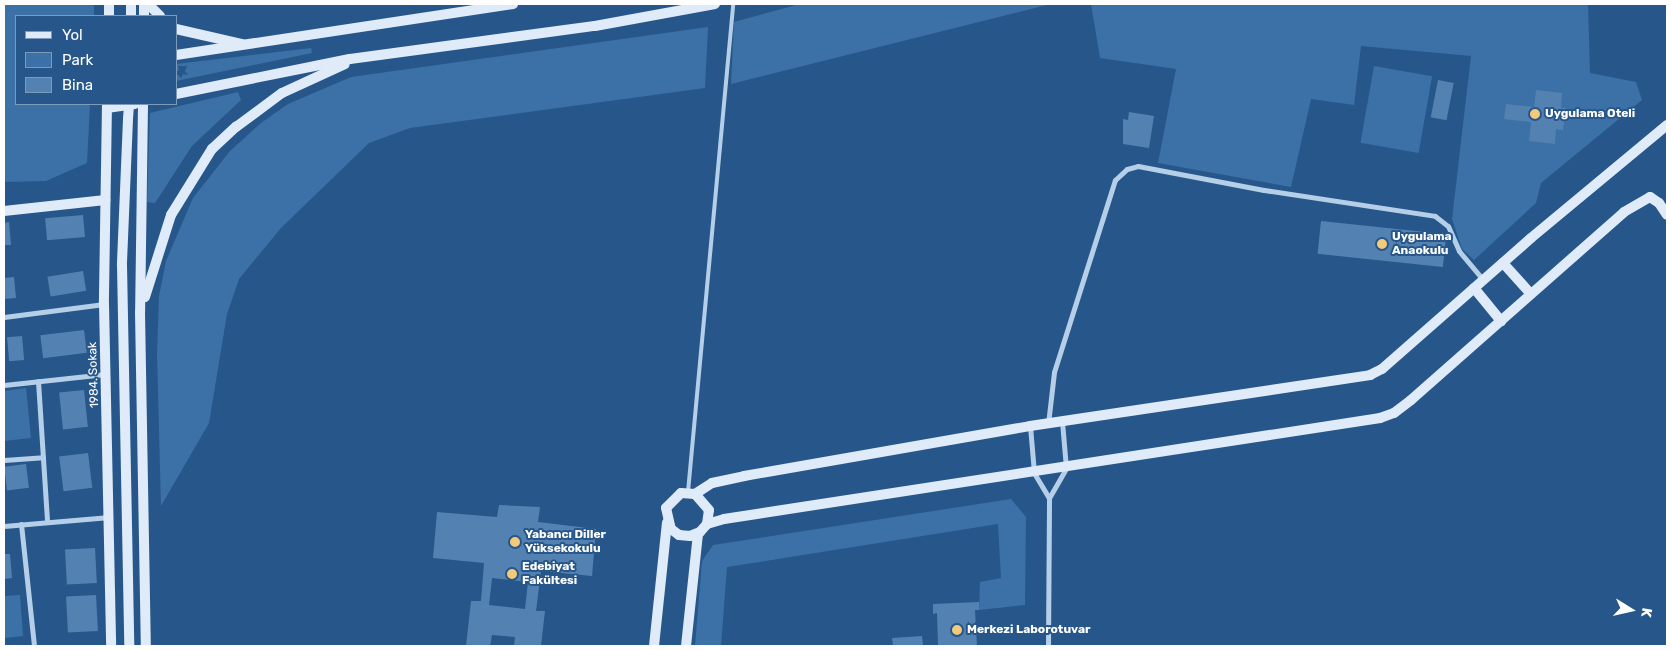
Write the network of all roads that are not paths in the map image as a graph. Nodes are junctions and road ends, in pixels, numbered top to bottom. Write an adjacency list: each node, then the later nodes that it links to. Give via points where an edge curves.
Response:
1 (148, 4): 5 (main road)
2 (513, 4): 7 (main road)
3 (715, 4): 9 (main road, via 595,26)
4 (733, 4): 37 (lane)
5 (159, 15)
6 (178, 29): 7 (main road)
7 (253, 46): 8 (main road)
8 (178, 55)
9 (358, 58): 10 (main road); 24 (main road, via 282,93 236,126 212,149 172,215)
10 (178, 94)
11 (121, 105): 14 (main road)
12 (129, 105): 48 (main road, bridge, via 122,265)
13 (143, 105): 24 (main road)
14 (107, 106): 16 (main road, 1984. Sokak)
15 (1667, 125): 19 (main road)
16 (105, 200): 17 (main road); 23 (main road, 1984. Sokak)
17 (4, 211)
18 (1667, 216): 22 (main road, via 1659,203 1650,197 1624,212)
19 (1503, 263): 20 (main road); 22 (main road)
20 (1483, 280): 21 (main road); 31 (street, via 1459,251 1448,226 1436,216 1264,190 1138,166 1127,169 1115,180 1054,372)
21 (1474, 288): 26 (main road); 30 (main road, via 1382,369 1358,379)
22 (1530, 294): 26 (main road)
23 (104, 304): 25 (street); 27 (main road, 1984. Sokak)
24 (140, 312): 49 (main road)
25 (4, 317)
26 (1501, 321): 35 (main road, via 1394,413)
27 (106, 374): 28 (street); 39 (main road, 1984. Sokak)
28 (38, 381): 29 (street); 33 (street)
29 (4, 385)
30 (1062, 421): 31 (main road); 35 (street)
31 (1048, 424): 32 (main road)
32 (1030, 426): 36 (street); 37 (main road, via 744,476 712,483)
33 (43, 457): 34 (street); 40 (street)
34 (4, 460)
35 (1066, 468): 36 (main road); 38 (street)
36 (1034, 473): 38 (street); 43 (main road, via 798,507)
37 (692, 493): 41 (main road, via 669,502); 43 (main road, via 709,510)
38 (1049, 498): 52 (street)
39 (110, 517): 40 (street); 47 (main road, 1984. Sokak)
40 (48, 522): 42 (street)
41 (667, 523): 45 (main road, via 679,535); 50 (main road)
42 (21, 524): 44 (street); 46 (street)
43 (707, 524): 45 (main road)
44 (4, 526)
45 (698, 534): 51 (main road)
46 (34, 646)
47 (111, 646)
48 (129, 646)
49 (146, 646)
50 (654, 646)
51 (686, 646)
52 (1048, 646)

